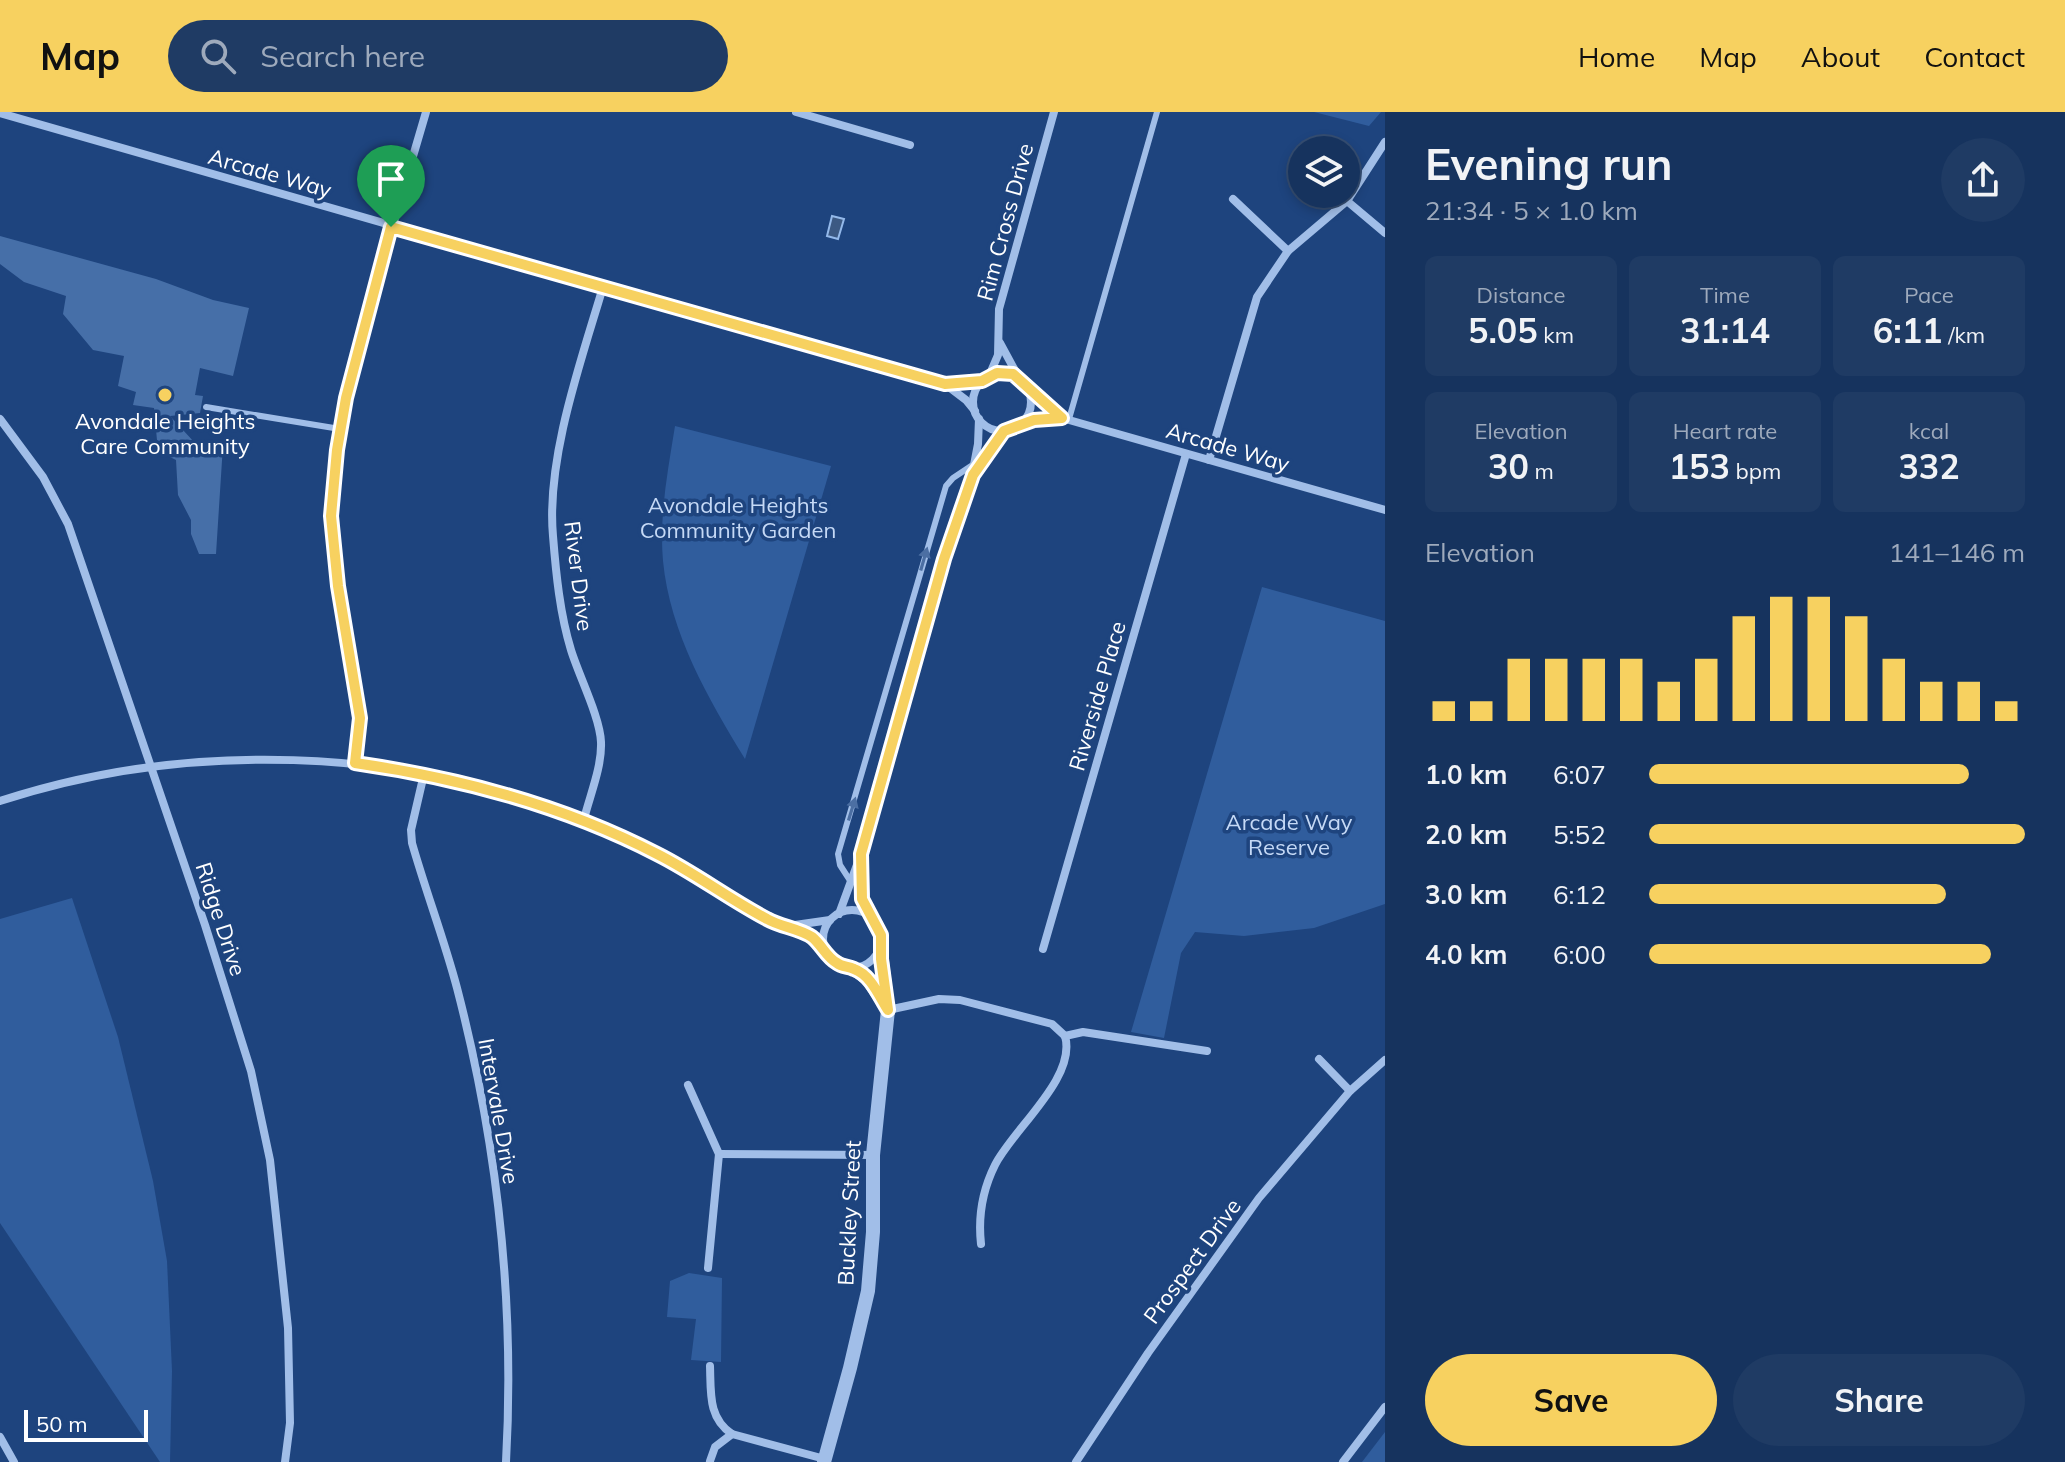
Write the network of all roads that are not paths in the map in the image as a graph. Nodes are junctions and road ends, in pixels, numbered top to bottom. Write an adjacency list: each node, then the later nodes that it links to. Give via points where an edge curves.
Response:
1 (426, 112): 12 (street)
2 (796, 112): 7 (street)
3 (1054, 112): 16 (street, Rim Cross Drive, via 999,309)
4 (1157, 112): 24 (lane)
5 (0, 113): 12 (street, Arcade Way)
6 (1385, 142): 8 (street)
7 (910, 145)
8 (1360, 181)
9 (1233, 199): 14 (street)
10 (1339, 208): 14 (street)
11 (1355, 208): 13 (street)
12 (391, 227): 15 (street, Arcade Way); 26 (street)
13 (1385, 233)
14 (1288, 251): 29 (street, via 1257,297)
15 (603, 287): 19 (street, Arcade Way); 37 (street, River Drive, via 567,415 552,532 570,648 601,737)
16 (999, 342): 17 (street, Rim Cross Drive); 18 (street)
17 (986, 378): 18 (street, via 1005,373); 19 (street, Arcade Way); 22 (street, via 974,395)
18 (1020, 378): 20 (street)
19 (945, 384): 22 (street, Arcade Way)
20 (1030, 391): 24 (street, Arcade Way); 25 (street, via 1030,409)
21 (206, 407): 26 (lane)
22 (977, 415): 27 (street, via 986,426); 30 (street)
23 (0, 419): 34 (street, Ridge Drive, via 43,477 68,524)
24 (1066, 419): 25 (street, Arcade Way); 28 (street, Arcade Way)
25 (1021, 424): 27 (street)
26 (340, 429): 33 (street, via 331,516 360,718)
27 (1004, 431): 31 (street)
28 (1186, 454): 29 (street, Arcade Way); 46 (street, Riverside Place)
29 (1209, 460): 32 (street, Arcade Way)
30 (974, 464): 31 (street); 39 (lane, one-way to 30, via 838,854 925,556 946,486)
31 (973, 475): 38 (street, via 944,559)
32 (1385, 510)
33 (355, 763): 34 (street); 35 (street)
34 (151, 766): 36 (street); 66 (street, Ridge Drive, via 251,1071 270,1160 288,1328 290,1423)
35 (424, 774): 37 (street); 67 (street, Intervale Drive, via 412,843 457,988 492,1157 508,1325)
36 (0, 801)
37 (584, 819): 43 (street, via 660,855)
38 (861, 854): 39 (street); 41 (street, via 862,899)
39 (851, 882): 40 (street)
40 (839, 914): 41 (street, via 856,911); 42 (street)
41 (872, 918): 44 (street)
42 (830, 920): 43 (street); 45 (street)
43 (783, 926): 45 (street, via 804,932)
44 (880, 945): 47 (street, via 871,961); 48 (street, Buckley Street)
45 (825, 948): 47 (street, via 835,963)
46 (1043, 949)
47 (853, 968): 48 (street)
48 (888, 1010): 49 (street, via 960,1000 1052,1024); 56 (street, Buckley Street)
49 (1065, 1036): 50 (street, via 1083,1032); 57 (street, via 1064,1059 1051,1090 989,1178 980,1219)
50 (1207, 1051)
51 (1319, 1059): 54 (street)
52 (1385, 1060): 54 (street, Prospect Drive)
53 (688, 1085): 55 (street)
54 (1350, 1091): 68 (street, Prospect Drive, via 1259,1198)
55 (719, 1154): 56 (street); 58 (street)
56 (873, 1155): 64 (street, Buckley Street, via 868,1291)
57 (981, 1244)
58 (708, 1268)
59 (710, 1366): 61 (street, via 715,1416)
60 (1385, 1407): 69 (street)
61 (732, 1434): 63 (street, via 715,1447); 64 (street)
62 (0, 1437): 65 (street)
63 (710, 1461)
64 (825, 1461)
65 (14, 1462)
66 (285, 1462)
67 (506, 1462)
68 (1076, 1462)
69 (1343, 1462)

